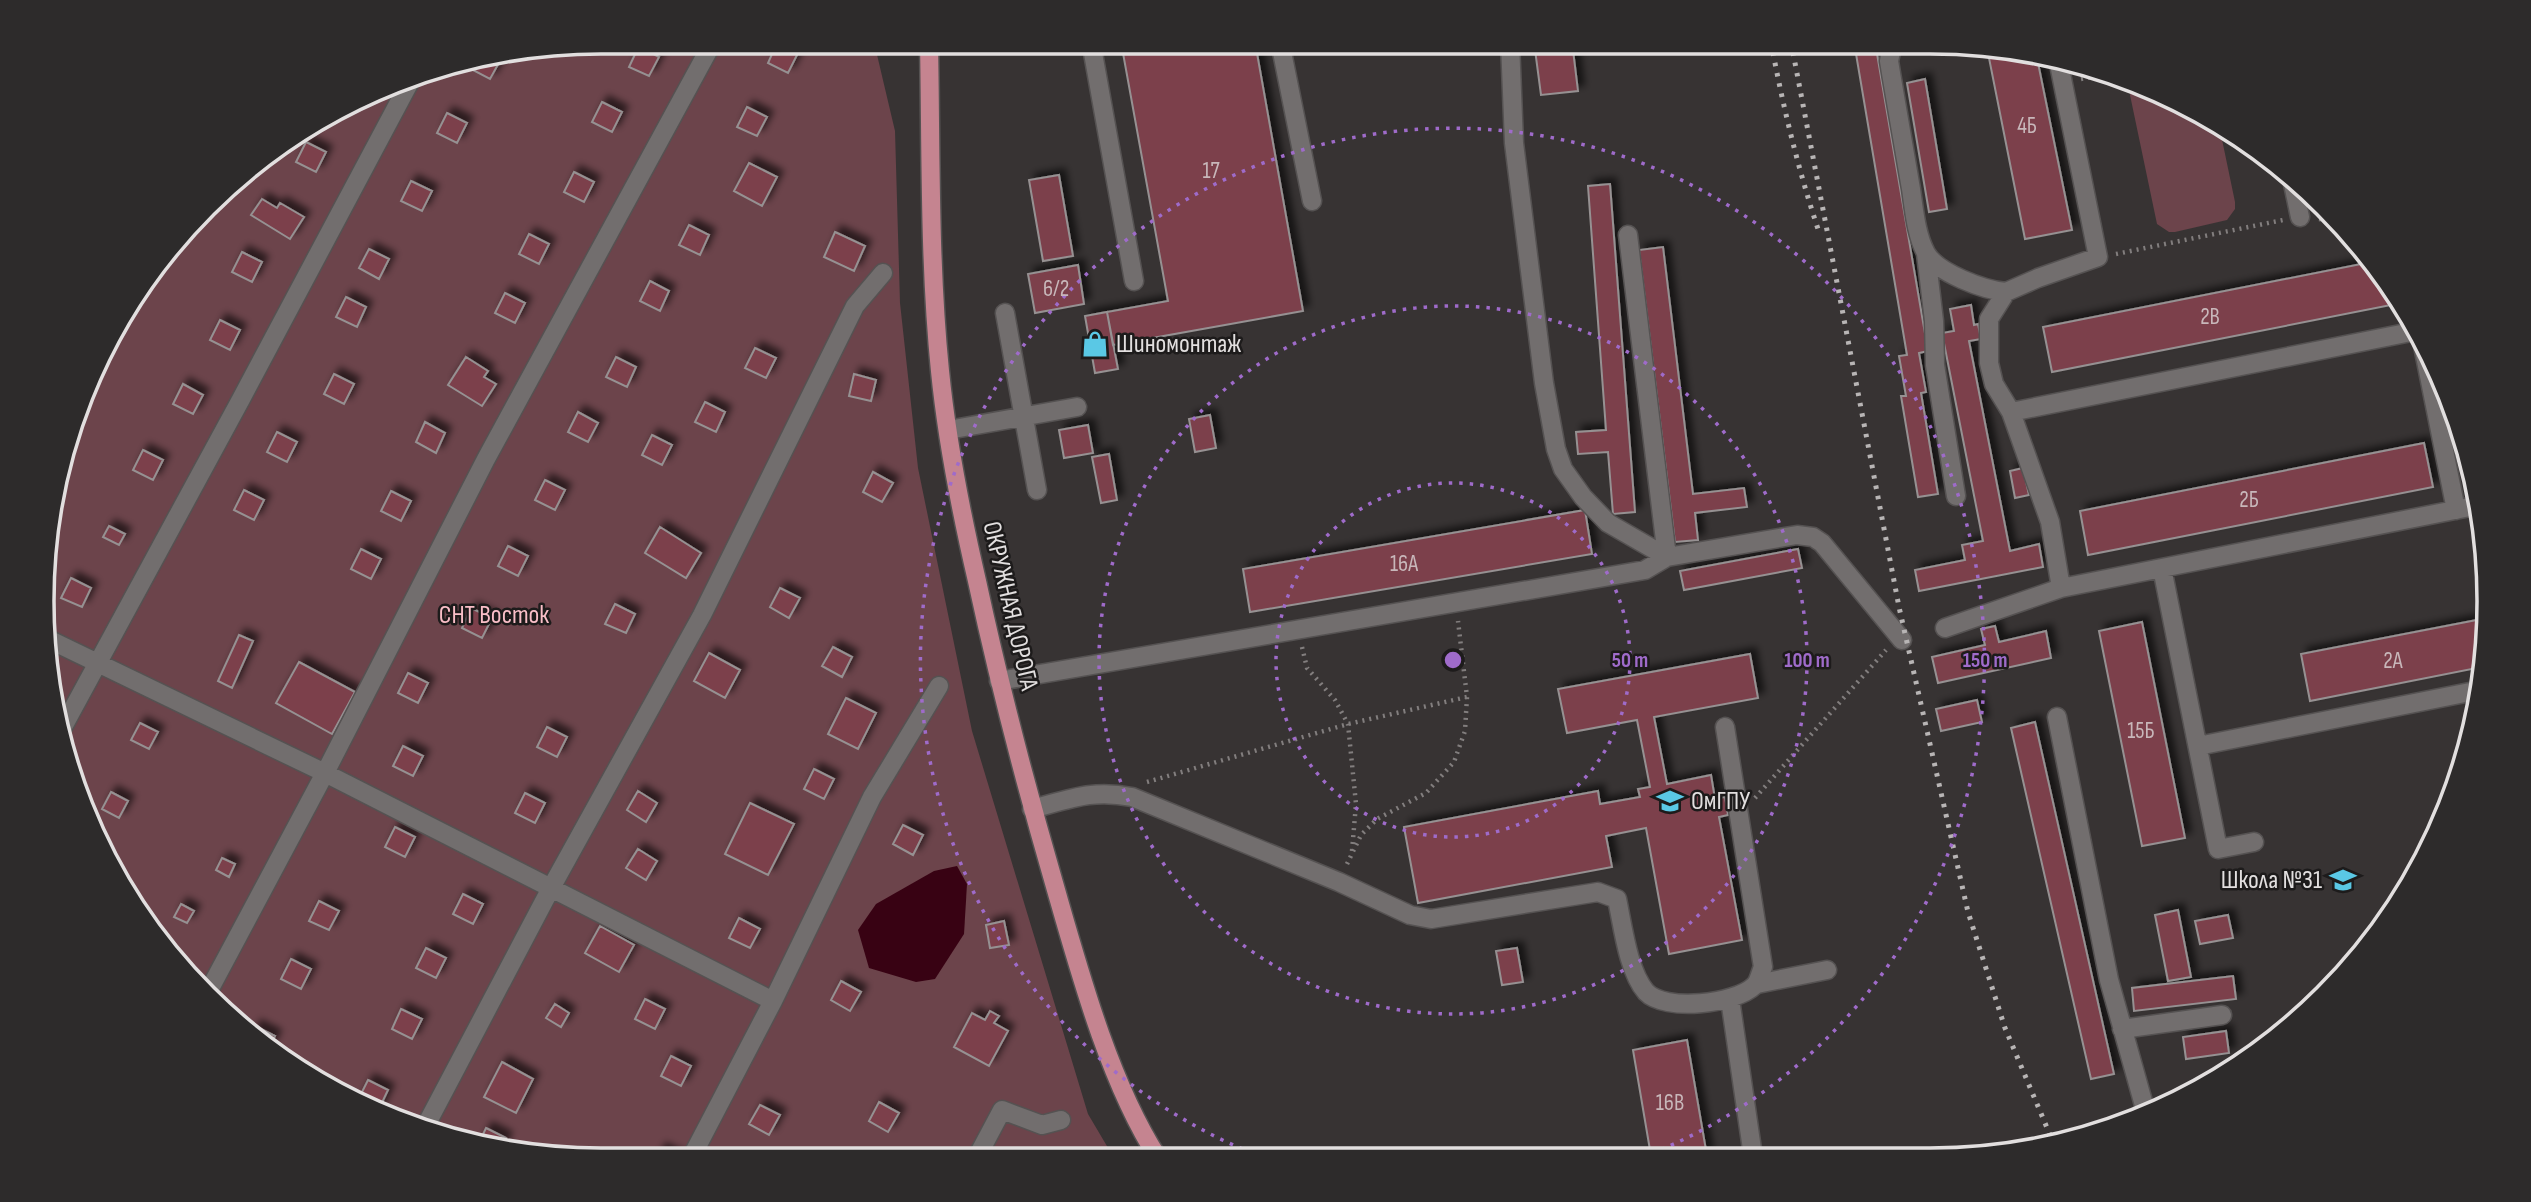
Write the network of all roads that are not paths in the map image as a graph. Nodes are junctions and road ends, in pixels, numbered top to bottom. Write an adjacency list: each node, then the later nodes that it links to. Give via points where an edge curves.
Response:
1 (706, 54): 44 (lane, via 486,459)
2 (929, 54): 25 (main road, ОКРУЖНАЯ ДОРОГА, via 935,297)
3 (1093, 54): 15 (lane)
4 (1282, 54): 10 (lane)
5 (1510, 54): 30 (lane, via 1514,142 1556,449 1563,469 1608,523)
6 (1890, 54): 13 (lane, via 1916,219)
7 (2061, 70): 17 (lane, via 2098,257)
8 (405, 91): 36 (lane)
9 (2295, 195): 11 (lane)
10 (1312, 201)
11 (2300, 217)
12 (1628, 235): 30 (lane)
13 (1926, 254): 16 (lane, via 1946,271); 27 (lane, via 1935,365)
14 (883, 273): 47 (lane, via 855,306 702,615)
15 (1134, 281)
16 (1978, 286): 17 (lane); 19 (lane)
17 (2006, 292): 19 (lane)
18 (1005, 313): 24 (lane)
19 (1989, 319): 23 (lane, via 1989,363 1994,384)
20 (2406, 333): 23 (lane)
21 (2430, 381): 29 (lane)
22 (1077, 407): 24 (lane)
23 (2011, 412): 32 (lane, via 2050,522)
24 (1024, 416): 25 (lane); 26 (lane)
25 (948, 430): 37 (main road, ОКРУЖНАЯ ДОРОГА)
26 (1037, 490)
27 (1955, 496)
28 (2468, 507): 29 (lane)
29 (2456, 510): 31 (lane)
30 (1667, 557): 34 (lane, via 1797,535 1813,537); 37 (lane, via 1645,570)
31 (2162, 568): 32 (lane); 43 (lane)
32 (2061, 588): 33 (lane)
33 (1945, 628)
34 (1902, 640)
35 (56, 643): 36 (lane)
36 (97, 662): 41 (lane); 44 (lane)
37 (999, 681): 45 (main road, ОКРУЖНАЯ ДОРОГА)
38 (939, 686): 52 (lane, via 872,797)
39 (2469, 692): 43 (lane)
40 (2057, 717): 54 (lane)
41 (67, 719)
42 (1725, 727): 49 (lane, via 1763,967)
43 (2198, 746): 46 (lane, via 2218,849)
44 (326, 774): 47 (lane); 50 (lane)
45 (1032, 809): 51 (lane, via 1090,793 1132,797 1410,915 1431,919 1598,892 1617,900 1635,977 1648,994 1666,1003); 60 (main road, ОКРУЖНАЯ ДОРОГА, via 1105,1042 1129,1104)
46 (2254, 842)
47 (551, 888): 52 (lane); 56 (lane)
48 (1827, 970): 49 (lane)
49 (1756, 984): 51 (lane)
50 (212, 985)
51 (1730, 999): 61 (lane)
52 (773, 1001): 58 (lane)
53 (2222, 1015): 54 (lane)
54 (2122, 1029): 55 (lane)
55 (2144, 1104)
56 (429, 1120)
57 (1061, 1120): 59 (lane, via 1042,1125 1002,1110)
58 (696, 1148)
59 (982, 1148)
60 (1153, 1148)
61 (1752, 1148)

